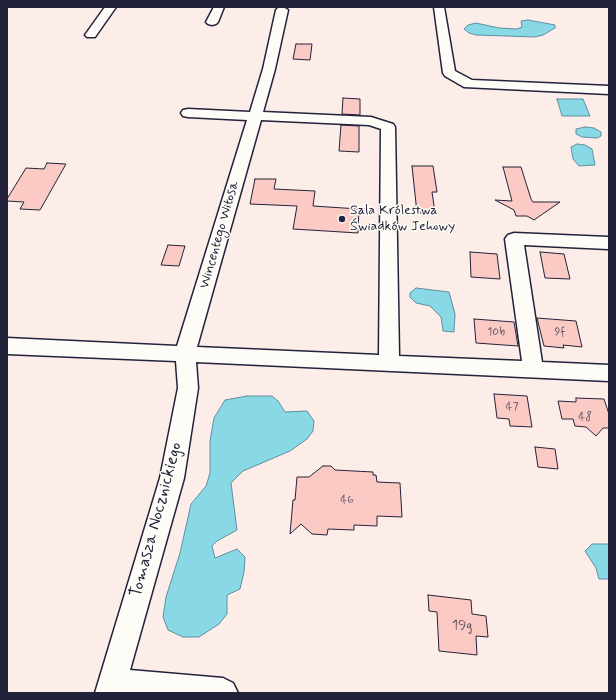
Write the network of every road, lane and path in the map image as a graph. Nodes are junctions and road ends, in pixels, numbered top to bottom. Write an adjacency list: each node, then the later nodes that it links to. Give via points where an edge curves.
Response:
1 (111, 7): 6 (street)
2 (219, 7): 5 (street)
3 (439, 7): 7 (street, via 449,73 469,84)
4 (282, 10): 9 (street, Wincentego Witosa)
5 (212, 22)
6 (91, 35)
7 (609, 90)
8 (188, 113): 9 (street)
9 (255, 116): 12 (street, Wincentego Witosa); 13 (street, via 371,121 388,127)
10 (608, 243): 14 (street, via 514,239)
11 (7, 346): 12 (street)
12 (185, 354): 13 (street); 16 (street, Tomasza Nocznickiego, via 188,388 172,478)
13 (389, 363): 14 (street)
14 (533, 369): 15 (street)
15 (609, 373)
16 (111, 688): 17 (street, Tomasza Nocznickiego)
17 (223, 693)

